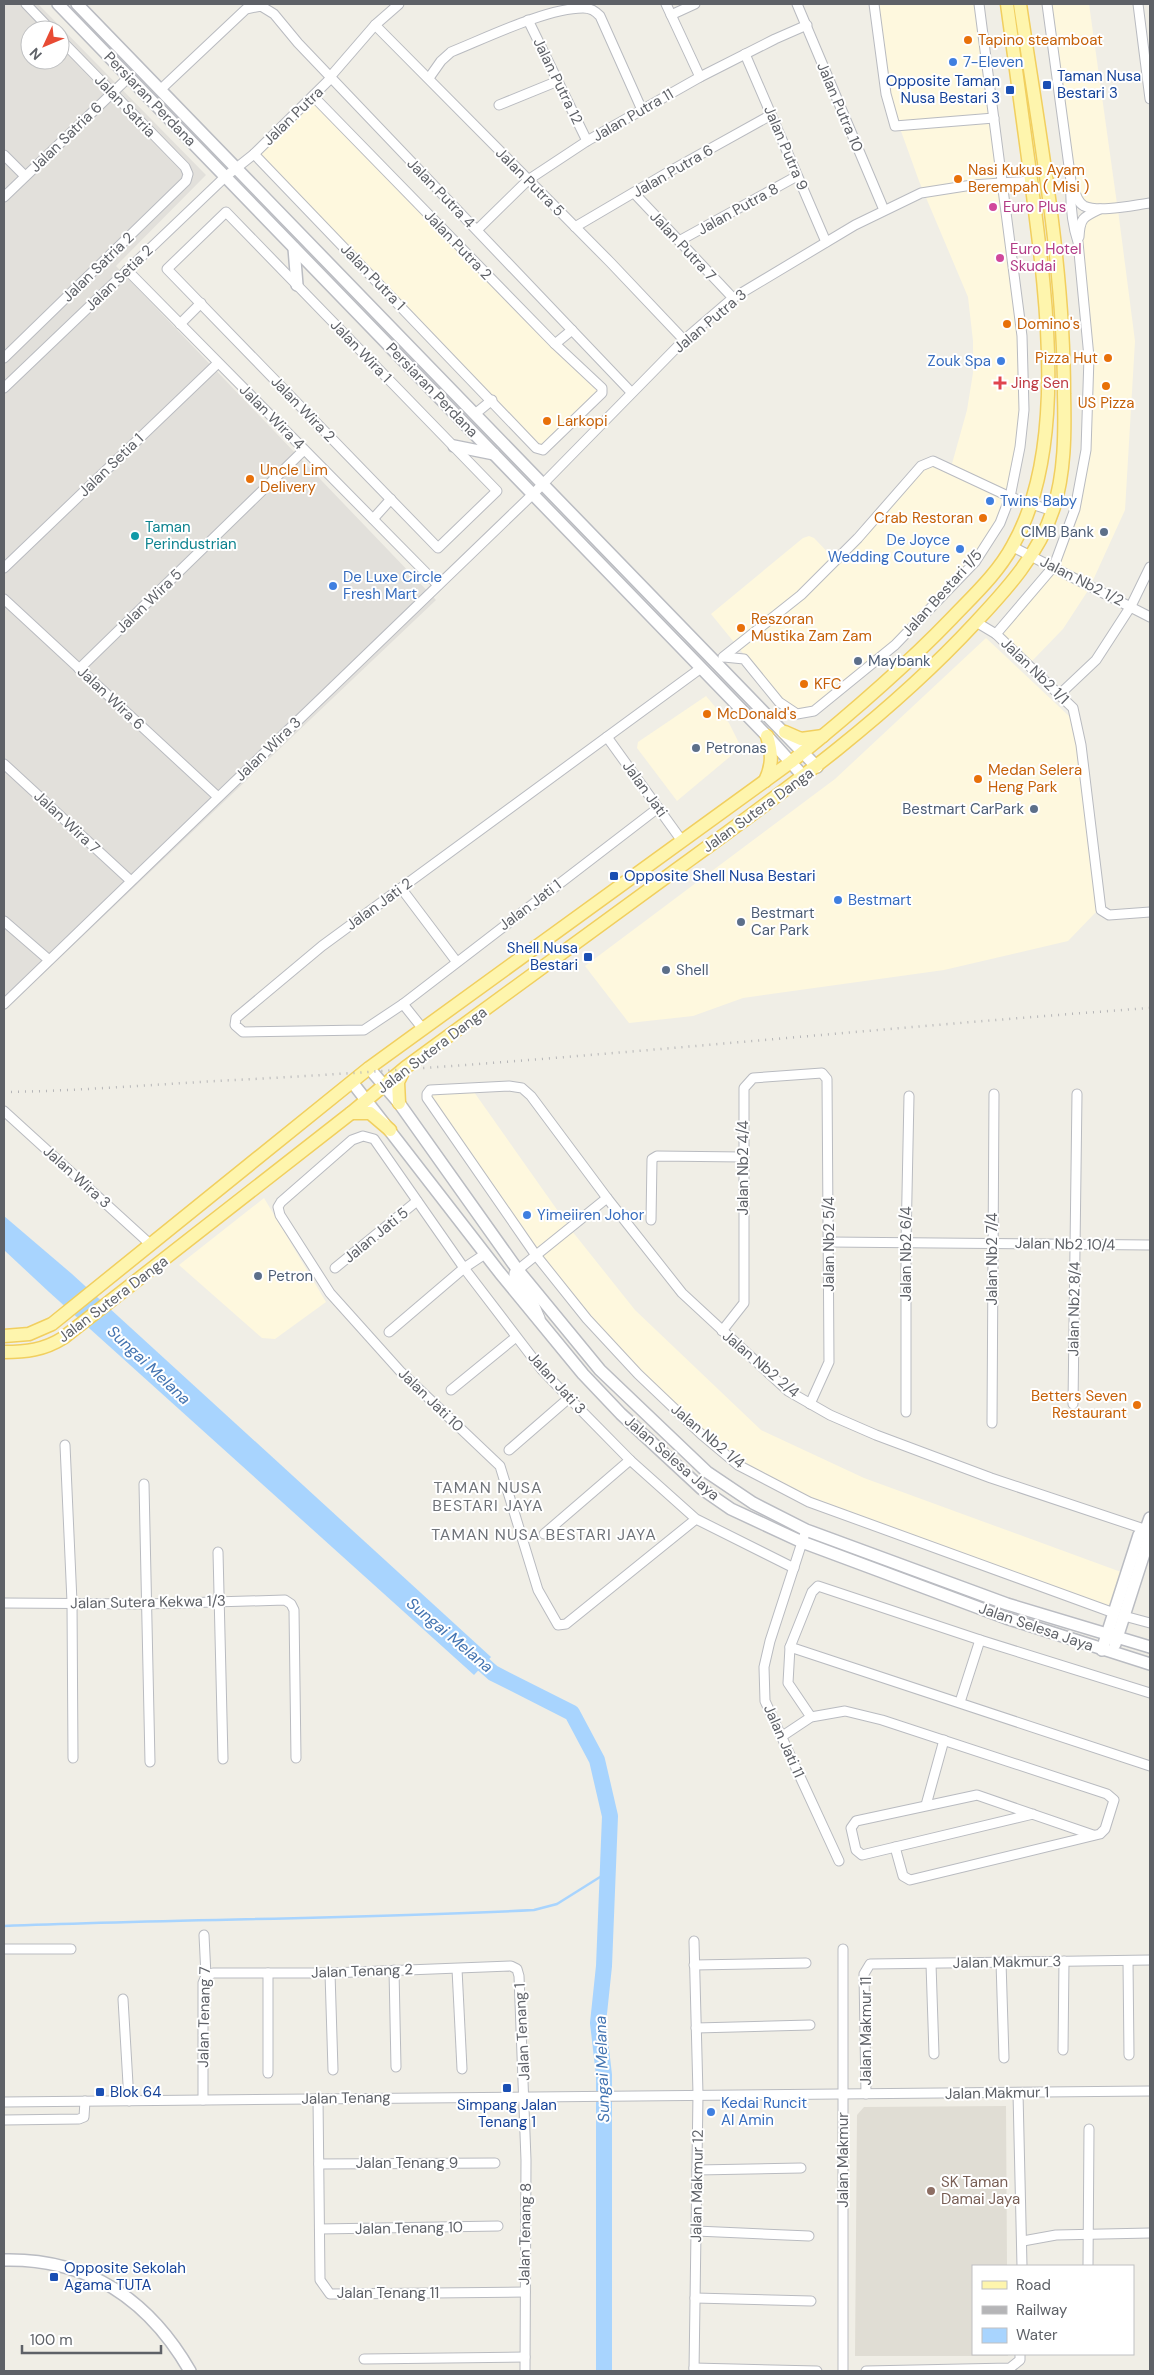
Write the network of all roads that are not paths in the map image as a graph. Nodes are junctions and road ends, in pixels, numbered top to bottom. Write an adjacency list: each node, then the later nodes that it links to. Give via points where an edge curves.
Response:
1 (26, 4): 15 (street)
2 (58, 4): 22 (main road, Persiaran Perdana)
3 (77, 4): 27 (main road, Persiaran Perdana)
4 (398, 4): 17 (street, Jalan Putra)
5 (666, 4): 14 (street)
6 (695, 4): 14 (street)
7 (797, 4): 18 (street, Jalan Putra 10)
8 (874, 4): 34 (street, via 886,94 895,126)
9 (979, 4): 34 (street, Jalan Bestari 1/5)
10 (1007, 4): 45 (main road, Jalan Sutera Danga)
11 (1020, 4): 81 (main road, Jalan Sutera Danga, via 1061,310 1065,431)
12 (1047, 4): 44 (street)
13 (1138, 4): 19 (street)
14 (671, 15): 23 (street)
15 (41, 20)
16 (528, 20): 25 (street, via 451,52); 26 (street, Jalan Putra 12); 32 (street, via 583,8 593,9 600,16)
17 (375, 25): 24 (street, Jalan Putra); 25 (street, Jalan Putra 5)
18 (807, 25): 21 (street, Jalan Putra 11); 51 (street, Jalan Putra 10)
19 (1146, 29): 30 (street)
20 (70, 49): 28 (street, Jalan Satria)
21 (745, 54): 23 (street, Jalan Putra 11); 33 (street, Jalan Putra 9)
22 (129, 77): 28 (street, Jalan Satria 6); 42 (main road, Persiaran Perdana)
23 (700, 77): 32 (street, Jalan Putra 11)
24 (330, 78): 27 (street, Jalan Putra 4, via 274,14 261,6 246,9); 29 (street, Jalan Putra); 53 (street, Jalan Putra 4)
25 (429, 78): 43 (street, Jalan Putra 5)
26 (558, 81): 31 (street); 35 (street, Jalan Putra 12)
27 (160, 90): 38 (main road, Persiaran Perdana)
28 (112, 93): 39 (street, Jalan Satria, via 185,167); 40 (street, Jalan Satria 6)
29 (313, 96): 36 (street, Jalan Putra); 66 (street, Jalan Putra 2)
30 (1150, 99)
31 (499, 105)
32 (642, 110): 35 (street, Jalan Putra 11)
33 (771, 115): 41 (street, Jalan Putra 9); 47 (street, Jalan Putra 6)
34 (994, 118): 46 (street, Jalan Bestari 1/5)
35 (587, 142): 43 (street, Jalan Putra 11)
36 (254, 154): 38 (street, Jalan Putra); 71 (street, Jalan Putra 1)
37 (4, 155): 40 (street)
38 (236, 168): 42 (street, Jalan Setia 2); 72 (main road, Persiaran Perdana)
39 (188, 174): 67 (street, Jalan Satria 2, via 186,181)
40 (25, 176): 48 (street, Jalan Satria 6)
41 (797, 176): 54 (street, Jalan Putra 8); 55 (street, Jalan Putra 9)
42 (225, 177): 57 (main road, Persiaran Perdana); 59 (street, Jalan Setia 2)
43 (528, 180): 52 (street, Jalan Putra 5); 53 (street, Jalan Putra 11)
44 (1071, 181): 50 (street, via 1078,200 1084,206); 56 (street, via 1071,210)
45 (1031, 182): 46 (street, Jalan Putra 3); 80 (main road, Jalan Sutera Danga, via 1045,302 1047,369 1042,456)
46 (1002, 184): 51 (street, Jalan Putra 3, via 921,192); 78 (street, Jalan Bestari 1/5, via 1022,345 1024,410)
47 (634, 194): 52 (street, Jalan Putra 6); 54 (street, Jalan Putra 7)
48 (4, 197)
49 (1150, 203): 50 (street)
50 (1100, 209): 56 (street, via 1084,216)
51 (884, 210): 55 (street, Jalan Putra 3)
52 (575, 228): 65 (street, Jalan Putra 5)
53 (477, 230): 64 (street, Jalan Putra 4)
54 (679, 241): 61 (street, Jalan Putra 7)
55 (826, 242): 61 (street, Jalan Putra 3)
56 (1078, 242): 86 (street, via 1088,357 1086,450 1075,509)
57 (294, 248): 60 (main road); 75 (main road, Persiaran Perdana)
58 (167, 269): 60 (street, Jalan Wira 1, via 226,212); 62 (street, Jalan Wira 2)
59 (127, 270): 63 (street, Jalan Wira 4); 69 (street, Jalan Setia 2)
60 (297, 285): 73 (street, Jalan Wira 1)
61 (732, 298): 65 (street, Jalan Putra 3)
62 (201, 304): 63 (street); 79 (street, Jalan Wira 2)
63 (180, 324): 68 (street, Jalan Wira 4)
64 (572, 330): 66 (street); 70 (street, Jalan Putra 4)
65 (684, 340): 70 (street, Jalan Putra 3)
66 (555, 344): 71 (street, Jalan Putra 2, via 602,388 602,393 543,450 536,448)
67 (4, 358)
68 (218, 362): 74 (street, Jalan Wira 4); 88 (street, Jalan Setia 1)
69 (4, 388)
70 (632, 392): 76 (street, Jalan Putra 3)
71 (492, 400): 72 (street)
72 (475, 414): 76 (main road, Persiaran Perdana)
73 (454, 446): 75 (main road); 84 (street, Jalan Wira 1, via 497,491)
74 (304, 450): 82 (street, Jalan Wira 4); 99 (street, Jalan Wira 5)
75 (494, 454): 77 (main road, Persiaran Perdana)
76 (543, 484): 77 (street, Jalan Putra 3); 96 (main road, Persiaran Perdana)
77 (532, 494): 89 (street, Jalan Wira 3); 98 (main road, Persiaran Perdana)
78 (1010, 497): 80 (street); 95 (street, via 933,461 921,466 819,577); 97 (street, Jalan Bestari 1/5, via 1000,523 975,562 895,645 814,710 797,714 779,702)
79 (391, 500): 82 (street); 84 (street, Jalan Wira 2)
80 (1031, 505): 81 (street); 83 (main road, Jalan Sutera Danga)
81 (1053, 511): 85 (main road, Jalan Sutera Danga)
82 (372, 519): 89 (street, Jalan Wira 4)
83 (1013, 547): 85 (street, Jalan Nb2 1/2); 103 (main road, Jalan Sutera Danga, via 986,583 919,653)
84 (438, 548)
85 (1031, 554): 86 (street, Jalan Nb2 1/2); 93 (main road, Jalan Sutera Danga)
86 (1054, 566): 91 (street, Jalan Nb2 1/2); 94 (street)
87 (1150, 566): 91 (street)
88 (4, 568)
89 (438, 585): 111 (street, Jalan Wira 3)
90 (4, 599): 99 (street, Jalan Wira 6)
91 (1131, 606): 92 (street, Jalan Nb2 1/2); 100 (street, via 1096,660)
92 (1150, 617)
93 (976, 622): 94 (street, Jalan Nb2 1/1); 108 (main road, Jalan Sutera Danga, via 896,701)
94 (996, 634): 100 (street, Jalan Nb2 1/1)
95 (748, 637): 96 (street); 97 (street)
96 (720, 659): 97 (street); 101 (main road, Persiaran Perdana)
97 (744, 659)
98 (701, 668): 102 (main road, Persiaran Perdana); 104 (street, Jalan Jati 2)
99 (79, 669): 111 (street, Jalan Wira 6)
100 (1060, 694): 116 (street, Jalan Nb2 1/1, via 1074,708 1101,910 1109,915)
101 (785, 732): 103 (main road, via 801,739); 105 (main road, Persiaran Perdana)
102 (767, 736): 106 (main road, Persiaran Perdana); 110 (main road, via 772,767)
103 (825, 736): 105 (main road, Jalan Sutera Danga)
104 (607, 737): 112 (street, Jalan Jati); 115 (street, Jalan Jati 2)
105 (804, 752): 106 (main road, Jalan Sutera Danga); 108 (main road, Persiaran Perdana)
106 (791, 762): 109 (main road, Persiaran Perdana); 110 (main road, Jalan Sutera Danga)
107 (4, 764): 114 (street, Jalan Wira 7)
108 (816, 767): 109 (main road, Jalan Sutera Danga)
109 (804, 777): 123 (main road, Jalan Sutera Danga)
110 (765, 782): 113 (main road, Jalan Sutera Danga)
111 (218, 797): 114 (street, Jalan Wira 3)
112 (658, 808): 113 (street, Jalan Jati); 119 (street, Jalan Jati 1)
113 (682, 842): 122 (main road, Jalan Sutera Danga)
114 (131, 881): 118 (street, Jalan Wira 3)
115 (401, 888): 119 (street); 121 (street, Jalan Jati 2, via 322,946 236,1018 235,1025 243,1032 364,1030)
116 (1150, 912)
117 (4, 921): 118 (street)
118 (49, 960): 120 (street, Jalan Wira 3)
119 (456, 961): 121 (street, Jalan Jati 1)
120 (4, 1004)
121 (403, 1004): 122 (street)
122 (423, 1029): 124 (main road, Jalan Sutera Danga)
123 (406, 1067): 127 (main road, Jalan Sutera Danga); 133 (main road, via 398,1082)
124 (369, 1068): 126 (main road, Jalan Sutera Danga); 127 (main road, Jalan Selesa Jaya)
125 (827, 1079): 137 (street, Jalan Nb2 4/4, via 820,1073 753,1078 748,1082 744,1088); 142 (street, Jalan Nb2 5/4)
126 (352, 1082): 132 (main road, Jalan Selesa Jaya); 145 (main road, Jalan Sutera Danga)
127 (384, 1086): 132 (main road, Jalan Sutera Danga); 133 (main road, Jalan Selesa Jaya)
128 (522, 1088): 138 (street, Jalan Nb2 2/4); 149 (street, Jalan Nb2 1/4, via 430,1090 427,1098)
129 (994, 1094): 144 (street, Jalan Nb2 7/4)
130 (1077, 1094): 146 (street, Jalan Nb2 8/4)
131 (909, 1096): 143 (street, Jalan Nb2 6/4)
132 (367, 1100): 135 (main road, Jalan Sutera Danga); 136 (main road, Jalan Selesa Jaya)
133 (399, 1103): 152 (main road, Jalan Selesa Jaya)
134 (4, 1111): 145 (street, Jalan Wira 3)
135 (351, 1113): 136 (main road, via 375,1115); 158 (main road, Jalan Sutera Danga, via 75,1329 49,1346)
136 (390, 1130): 148 (main road, Jalan Selesa Jaya)
137 (743, 1158): 141 (street, via 657,1156 652,1159); 154 (street, Jalan Nb2 4/4, via 744,1303)
138 (607, 1198): 149 (street); 154 (street, Jalan Nb2 2/4, via 682,1293)
139 (417, 1201): 140 (street, Jalan Jati 3, via 374,1139 363,1136 352,1140); 150 (street, Jalan Jati 5); 151 (street, Jalan Jati 3)
140 (278, 1207): 169 (street, Jalan Jati 10, via 292,1236 330,1293 400,1371 500,1466 538,1590 558,1624 566,1624)
141 (651, 1220)
142 (829, 1242): 143 (street, Jalan Nb2 10/4); 161 (street, Jalan Nb2 5/4, via 829,1362)
143 (906, 1242): 144 (street, Jalan Nb2 10/4); 163 (street, Jalan Nb2 6/4)
144 (992, 1243): 146 (street, Jalan Nb2 10/4); 164 (street, Jalan Nb2 7/4)
145 (150, 1244): 156 (main road, Jalan Sutera Danga, via 52,1324 29,1334)
146 (1075, 1244): 147 (street, Jalan Nb2 10/4); 162 (street, Jalan Nb2 8/4)
147 (1150, 1245)
148 (485, 1254): 151 (street); 153 (main road, Jalan Selesa Jaya)
149 (535, 1254): 152 (street); 180 (street, Jalan Nb2 1/4, via 638,1374 738,1465 809,1502)
150 (335, 1268)
151 (464, 1268): 155 (street); 157 (street, Jalan Jati 3)
152 (518, 1269): 153 (street, via 514,1277 534,1304); 171 (main road, Jalan Selesa Jaya, via 600,1370 707,1472 753,1503)
153 (543, 1326): 173 (main road, Jalan Selesa Jaya, via 621,1414 702,1489 731,1509)
154 (722, 1331): 161 (street, Jalan Nb2 2/4, via 788,1391)
155 (389, 1332)
156 (4, 1336)
157 (516, 1336): 159 (street); 160 (street, Jalan Jati 3, via 542,1370)
158 (4, 1352)
159 (452, 1390)
160 (570, 1398): 166 (street); 167 (street, Jalan Jati 3)
161 (810, 1404): 170 (street, Jalan Nb2 2/4, via 876,1435 991,1478)
162 (1073, 1404)
163 (906, 1412)
164 (992, 1423)
165 (65, 1445): 177 (street)
166 (509, 1450)
167 (630, 1460): 169 (street, Jalan Jati 3); 172 (street)
168 (144, 1484): 179 (street)
169 (696, 1519): 175 (street, Jalan Jati 3)
170 (1149, 1526): 180 (main road, via 1150,1538)
171 (806, 1530): 173 (street, Jalan Jati 11); 182 (main road, Jalan Selesa Jaya, via 1007,1604)
172 (544, 1534)
173 (802, 1542): 175 (street, Jalan Jati 11); 186 (main road, Jalan Selesa Jaya, via 1006,1618)
174 (218, 1552): 176 (street)
175 (794, 1568): 191 (street, Jalan Jati 11, via 764,1667 765,1701)
176 (218, 1601): 179 (street, Jalan Sutera Kekwa 1/3); 194 (street, Jalan Sutera Kekwa 1/3, via 284,1600 294,1610); 195 (street)
177 (72, 1602): 178 (street, Jalan Sutera Kekwa 1/3); 179 (street, Jalan Sutera Kekwa 1/3); 193 (street)
178 (4, 1603)
179 (146, 1604): 196 (street)
180 (1119, 1614): 181 (street, Jalan Nb2 1/4); 182 (main road)
181 (1150, 1624)
182 (1112, 1635): 184 (main road, Jalan Selesa Jaya); 186 (main road)
183 (980, 1640): 185 (street, via 818,1586 812,1592); 188 (street); 189 (street)
184 (1150, 1646)
185 (790, 1648): 189 (street); 190 (street, via 788,1683)
186 (1107, 1651): 187 (main road, Jalan Selesa Jaya)
187 (1150, 1664)
188 (1150, 1693)
189 (960, 1702): 197 (street)
190 (811, 1717): 191 (street); 192 (street, via 845,1711)
191 (781, 1737): 202 (street, Jalan Jati 11)
192 (944, 1740): 198 (street); 200 (street, via 1112,1796 1114,1800 1106,1829)
193 (73, 1758)
194 (296, 1758)
195 (223, 1759)
196 (150, 1762)
197 (1150, 1766)
198 (926, 1805): 199 (street, via 977,1795); 201 (street, via 853,1824 851,1828 858,1853 862,1855)
199 (1033, 1814): 200 (street); 201 (street)
200 (1095, 1836): 201 (street, via 910,1880 903,1876)
201 (895, 1847)
202 (839, 1861)
203 (204, 1935): 221 (street, Jalan Tenang 7)
204 (694, 1941): 214 (street, Jalan Makmur 12)
205 (71, 1948): 206 (street)
206 (4, 1949)
207 (843, 1949): 236 (street, Jalan Makmur)
208 (1128, 1960): 209 (street, Jalan Makmur 3); 211 (street, Jalan Makmur 3); 227 (street)
209 (1150, 1960)
210 (1001, 1962): 211 (street, Jalan Makmur 3); 213 (street, Jalan Makmur 3); 228 (street)
211 (1064, 1962): 225 (street)
212 (806, 1963): 214 (street)
213 (931, 1964): 217 (street, Jalan Makmur 3, via 870,1964); 226 (street)
214 (694, 1966): 224 (street, Jalan Makmur 12)
215 (457, 1969): 216 (street, Jalan Tenang 2, via 511,1966); 218 (street, Jalan Tenang 2); 230 (street)
216 (517, 1969): 238 (street, Jalan Tenang 1)
217 (865, 1969): 237 (street, Jalan Makmur 11)
218 (394, 1970): 220 (street, Jalan Tenang 2); 229 (street)
219 (268, 1973): 220 (street, Jalan Tenang 2); 221 (street, Jalan Tenang 2, via 213,1973); 232 (street)
220 (330, 1973): 231 (street)
221 (206, 1976): 240 (street, Jalan Tenang 7, via 203,1983)
222 (122, 1999): 242 (street)
223 (810, 2026): 224 (street)
224 (696, 2028): 235 (street, Jalan Makmur 12)
225 (1063, 2050)
226 (934, 2054)
227 (1129, 2055)
228 (1004, 2058)
229 (396, 2067)
230 (462, 2069)
231 (333, 2070)
232 (268, 2073)
233 (1150, 2091): 234 (street, Jalan Makmur 1)
234 (1018, 2093): 237 (street, Jalan Makmur 1); 256 (street)
235 (693, 2094): 236 (street, Jalan Makmur 1); 238 (street, Jalan Tenang); 249 (street, Jalan Makmur 12)
236 (843, 2094): 237 (street, Jalan Makmur 1); 271 (street, Jalan Makmur)
237 (866, 2094)
238 (525, 2096): 239 (street, Jalan Tenang); 260 (street, Jalan Tenang 8)
239 (318, 2098): 240 (street, Jalan Tenang); 247 (street, Jalan Tenang 11)
240 (203, 2100): 242 (street, Jalan Tenang)
241 (85, 2101): 242 (street, Jalan Tenang); 243 (street, Jalan Tenang); 244 (street, via 84,2117 79,2119)
242 (129, 2101)
243 (4, 2102)
244 (4, 2120)
245 (1089, 2129): 254 (street)
246 (495, 2163): 247 (street, Jalan Tenang 9)
247 (319, 2164): 251 (street, Jalan Tenang 11)
248 (801, 2168): 249 (street)
249 (697, 2170): 252 (street, Jalan Makmur 12)
250 (498, 2226): 251 (street, Jalan Tenang 10)
251 (320, 2229): 260 (street, Jalan Tenang 11, via 320,2280 330,2294)
252 (696, 2231): 255 (street); 261 (street, Jalan Makmur 12)
253 (1150, 2233): 254 (street)
254 (1088, 2235): 256 (street, via 1056,2235); 259 (street)
255 (809, 2236)
256 (1023, 2241): 258 (street)
257 (4, 2260): 268 (main road, via 31,2259 62,2266 127,2296 166,2334)
258 (1022, 2265)
259 (1088, 2265)
260 (525, 2292): 264 (street, Jalan Tenang 8)
261 (695, 2298): 262 (street); 266 (street, Jalan Makmur 12)
262 (811, 2301)
263 (1020, 2355): 267 (street, via 1017,2364 1010,2368)
264 (525, 2357): 265 (street); 269 (street, Jalan Tenang 8)
265 (364, 2359)
266 (694, 2370): 270 (street)
267 (956, 2370): 272 (street)
268 (190, 2371)
269 (525, 2371)
270 (817, 2371)
271 (843, 2371)
272 (866, 2371)

